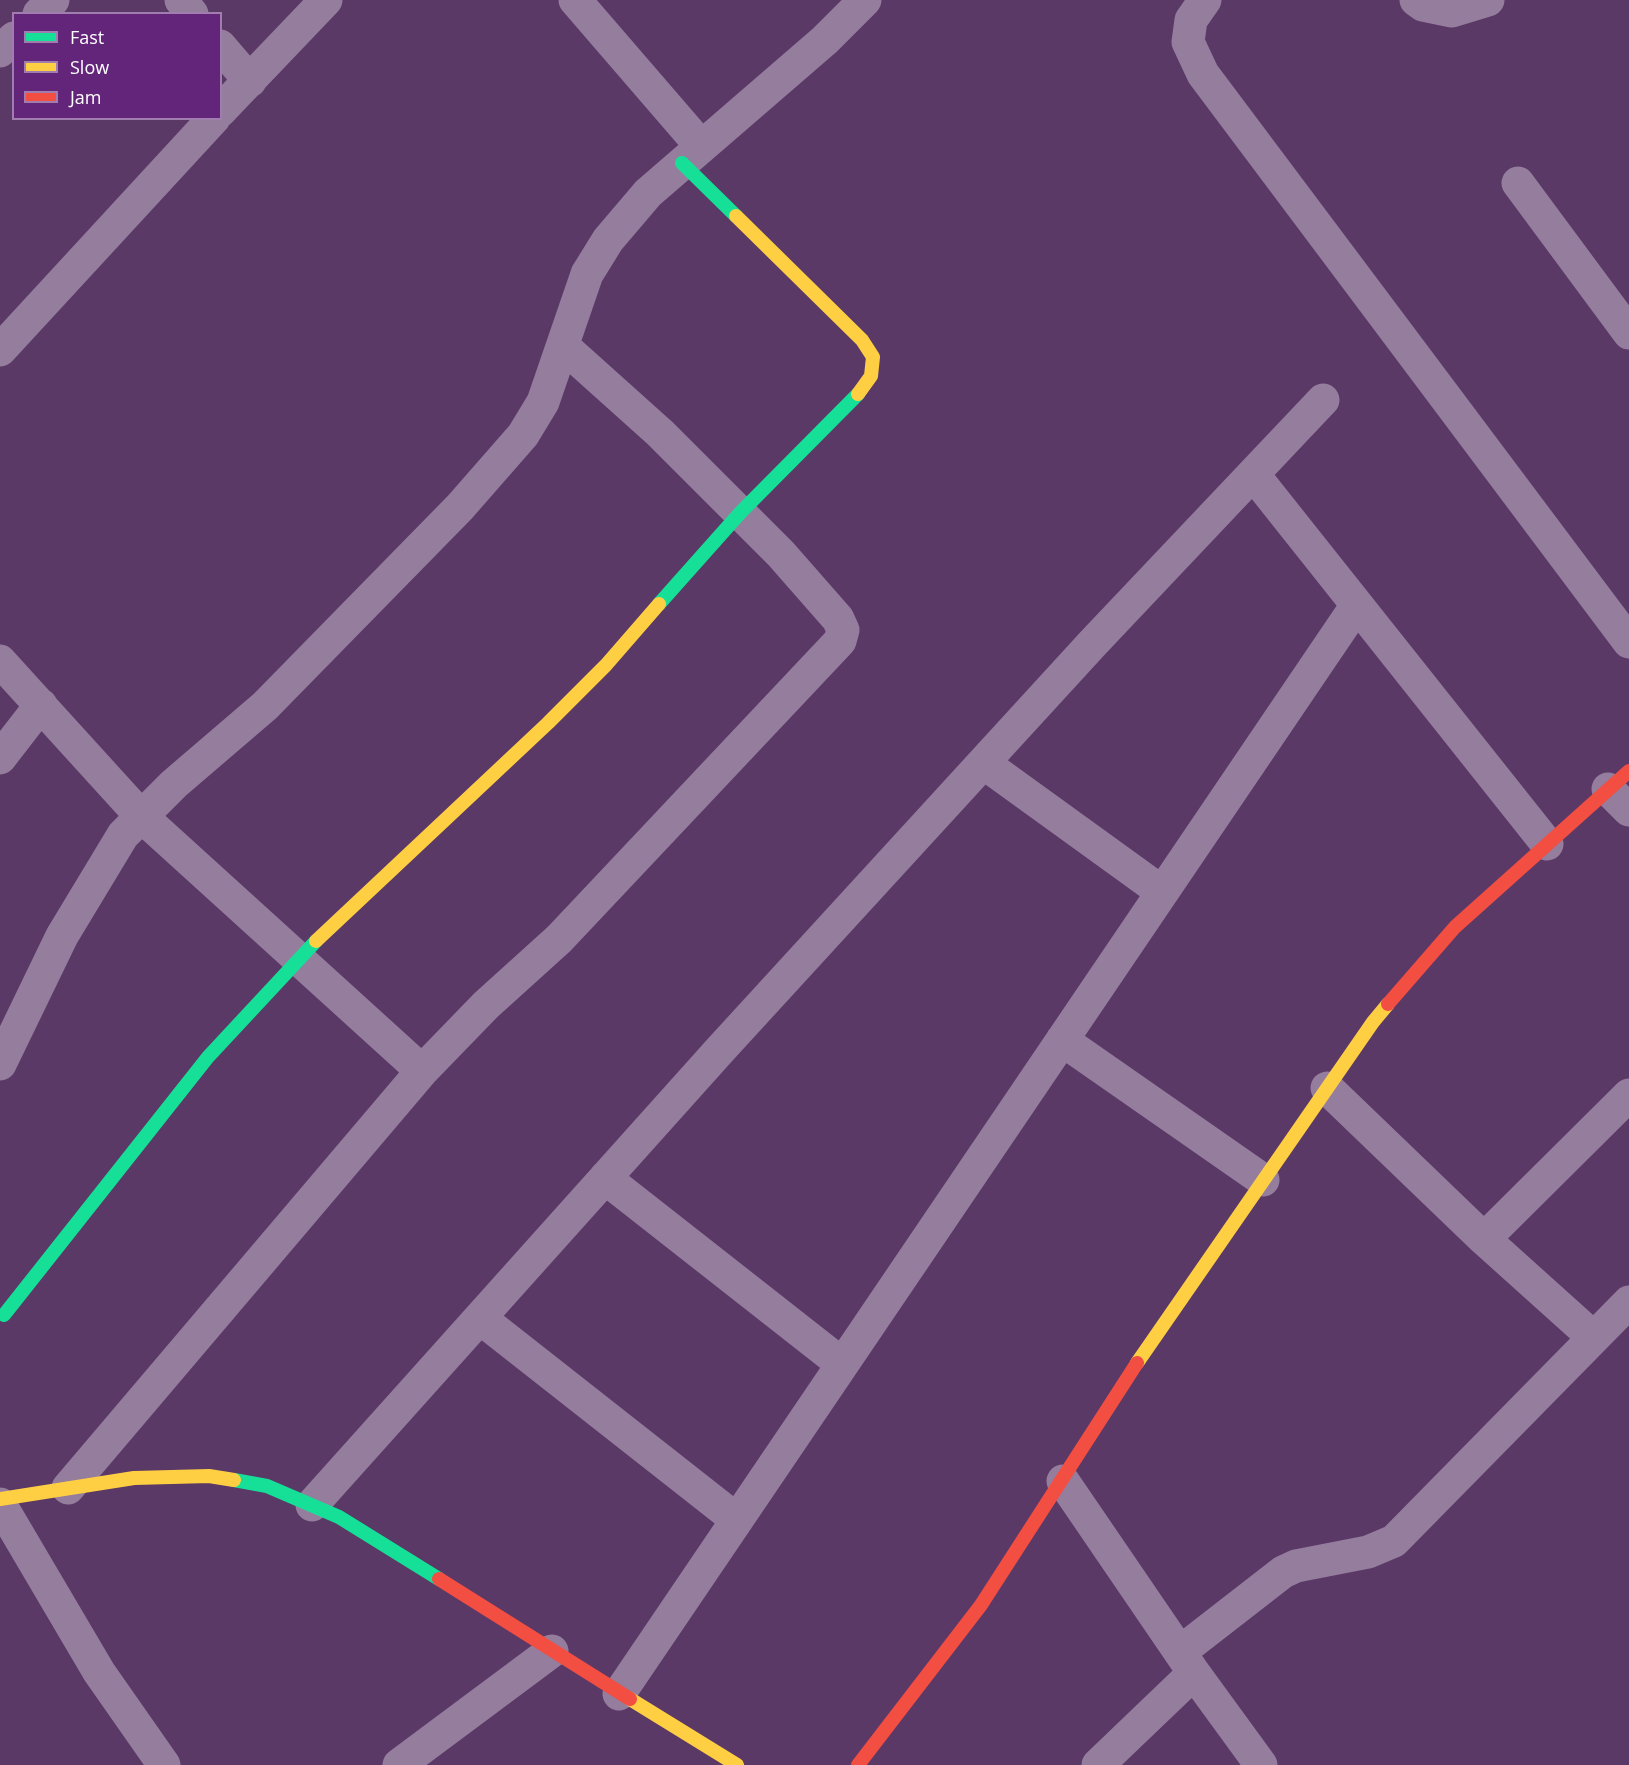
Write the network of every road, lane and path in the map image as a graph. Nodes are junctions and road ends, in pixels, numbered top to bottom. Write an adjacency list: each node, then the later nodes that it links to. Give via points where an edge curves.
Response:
1 (53, 0): 9 (street)
2 (181, 0): 10 (street)
3 (326, 0): 14 (street)
4 (575, 0): 17 (street)
5 (865, 0): 17 (street, via 825,40)
6 (1205, 0): 26 (street, via 1191,20 1188,42 1203,74)
7 (1416, 0): 8 (street, via 1452,11)
8 (1488, 0)
9 (41, 12)
10 (190, 12)
11 (12, 40): 13 (street)
12 (222, 48): 14 (street)
13 (0, 51)
14 (250, 81): 15 (street)
15 (222, 109)
16 (212, 120): 21 (street)
17 (692, 154): 20 (street, via 648,193 608,240 587,274); 24 (street, via 862,340 873,357 871,376 860,392)
18 (1518, 183): 19 (street)
19 (1629, 333)
20 (563, 346): 24 (street, via 660,433); 32 (street, via 543,402 523,435 460,507 265,706)
21 (0, 350)
22 (1323, 399): 23 (street)
23 (1253, 474): 25 (street); 30 (street)
24 (740, 513): 35 (street, via 606,665); 38 (street, via 838,619 843,630 840,641 559,939 486,1005)
25 (1358, 605): 33 (street); 34 (street)
26 (1629, 642)
27 (0, 661): 28 (street)
28 (41, 705): 29 (street); 32 (street)
29 (0, 758)
30 (985, 764): 34 (street); 41 (street)
31 (1622, 790): 33 (street)
32 (140, 815): 35 (street); 37 (street, via 96,876 62,936)
33 (1547, 844): 39 (street, via 1455,927 1423,962)
34 (1162, 892): 36 (street)
35 (299, 958): 38 (street); 45 (street, via 208,1057)
36 (1062, 1040): 42 (street); 48 (street)
37 (0, 1064)
38 (422, 1071): 50 (street)
39 (1327, 1088): 42 (street); 43 (street)
40 (1629, 1095): 43 (street)
41 (605, 1178): 46 (street); 48 (street)
42 (1263, 1180): 49 (street)
43 (1484, 1239): 47 (street)
44 (1629, 1302): 47 (street)
45 (4, 1315)
46 (480, 1318): 53 (street); 54 (street)
47 (1593, 1337): 56 (street, via 1394,1541 1368,1552 1283,1572)
48 (842, 1364): 54 (street)
49 (1063, 1481): 56 (street); 61 (street, via 981,1605)
50 (68, 1488): 51 (street); 53 (street, via 134,1478 209,1476 267,1486)
51 (0, 1499)
52 (0, 1504): 58 (street, via 99,1672)
53 (312, 1505): 55 (street, via 339,1516)
54 (737, 1520): 57 (street)
55 (552, 1651): 57 (street); 59 (street)
56 (1187, 1663): 62 (street); 63 (street)
57 (620, 1694): 60 (street)
58 (164, 1765)
59 (399, 1765)
60 (737, 1765)
61 (858, 1765)
62 (1098, 1765)
63 (1261, 1765)

